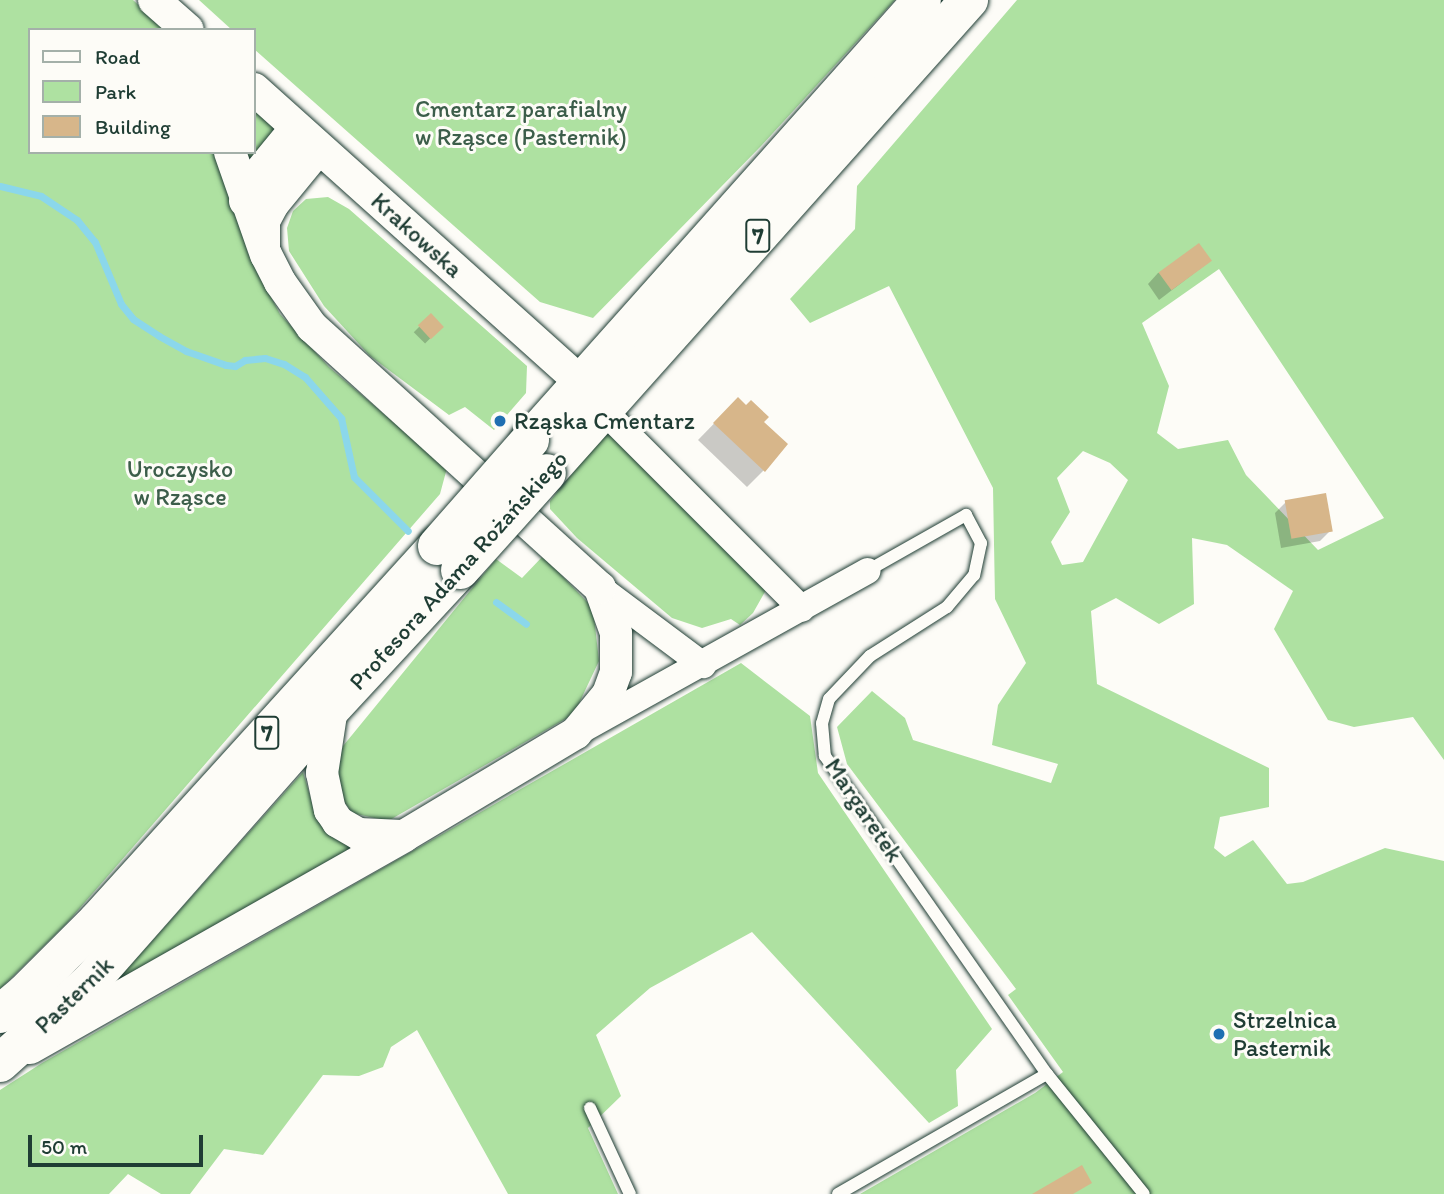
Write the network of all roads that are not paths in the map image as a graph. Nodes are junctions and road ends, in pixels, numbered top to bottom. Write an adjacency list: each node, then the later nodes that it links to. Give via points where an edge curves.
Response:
1 (154, 0): 4 (street)
2 (922, 0): 10 (main road, Profesora Adama Rożańskiego / 7)
3 (969, 0): 10 (main road, Profesora Adama Rożańskiego / 7)
4 (186, 28)
5 (256, 91): 6 (street, Krakowska)
6 (308, 138): 8 (street, via 255,178); 9 (street, via 264,221); 10 (street, Krakowska)
7 (231, 154): 8 (street)
8 (245, 201): 9 (street)
9 (264, 247): 13 (street, via 291,299 326,341)
10 (592, 395): 11 (main road, Profesora Adama Rożańskiego / 7, bridge); 14 (street)
11 (449, 558): 16 (main road, Profesora Adama Rożańskiego / 7); 19 (main road, Profesora Adama Rożańskiego / 7)
12 (867, 571): 14 (street, Margaretek); 23 (lane, Margaretek, via 966,515 981,543 974,575 947,607 870,656 829,699 822,723 825,756)
13 (600, 587): 15 (street); 17 (street, via 616,633 616,672 608,694)
14 (802, 608): 15 (street, Margaretek)
15 (703, 665): 17 (street, Margaretek)
16 (332, 708): 18 (street, via 321,773 330,810 338,822 359,834); 20 (main road, Profesora Adama Rożańskiego / 7)
17 (576, 733): 18 (street)
18 (404, 836): 22 (street)
19 (97, 921): 21 (main road, Pasternik / 7)
20 (144, 923): 22 (main road, Pasternik / 7, via 91,981)
21 (0, 1014)
22 (3, 1061)
23 (1048, 1074): 26 (lane); 27 (lane, Margaretek)
24 (590, 1108): 25 (lane)
25 (630, 1194)
26 (838, 1194)
27 (1144, 1194)

